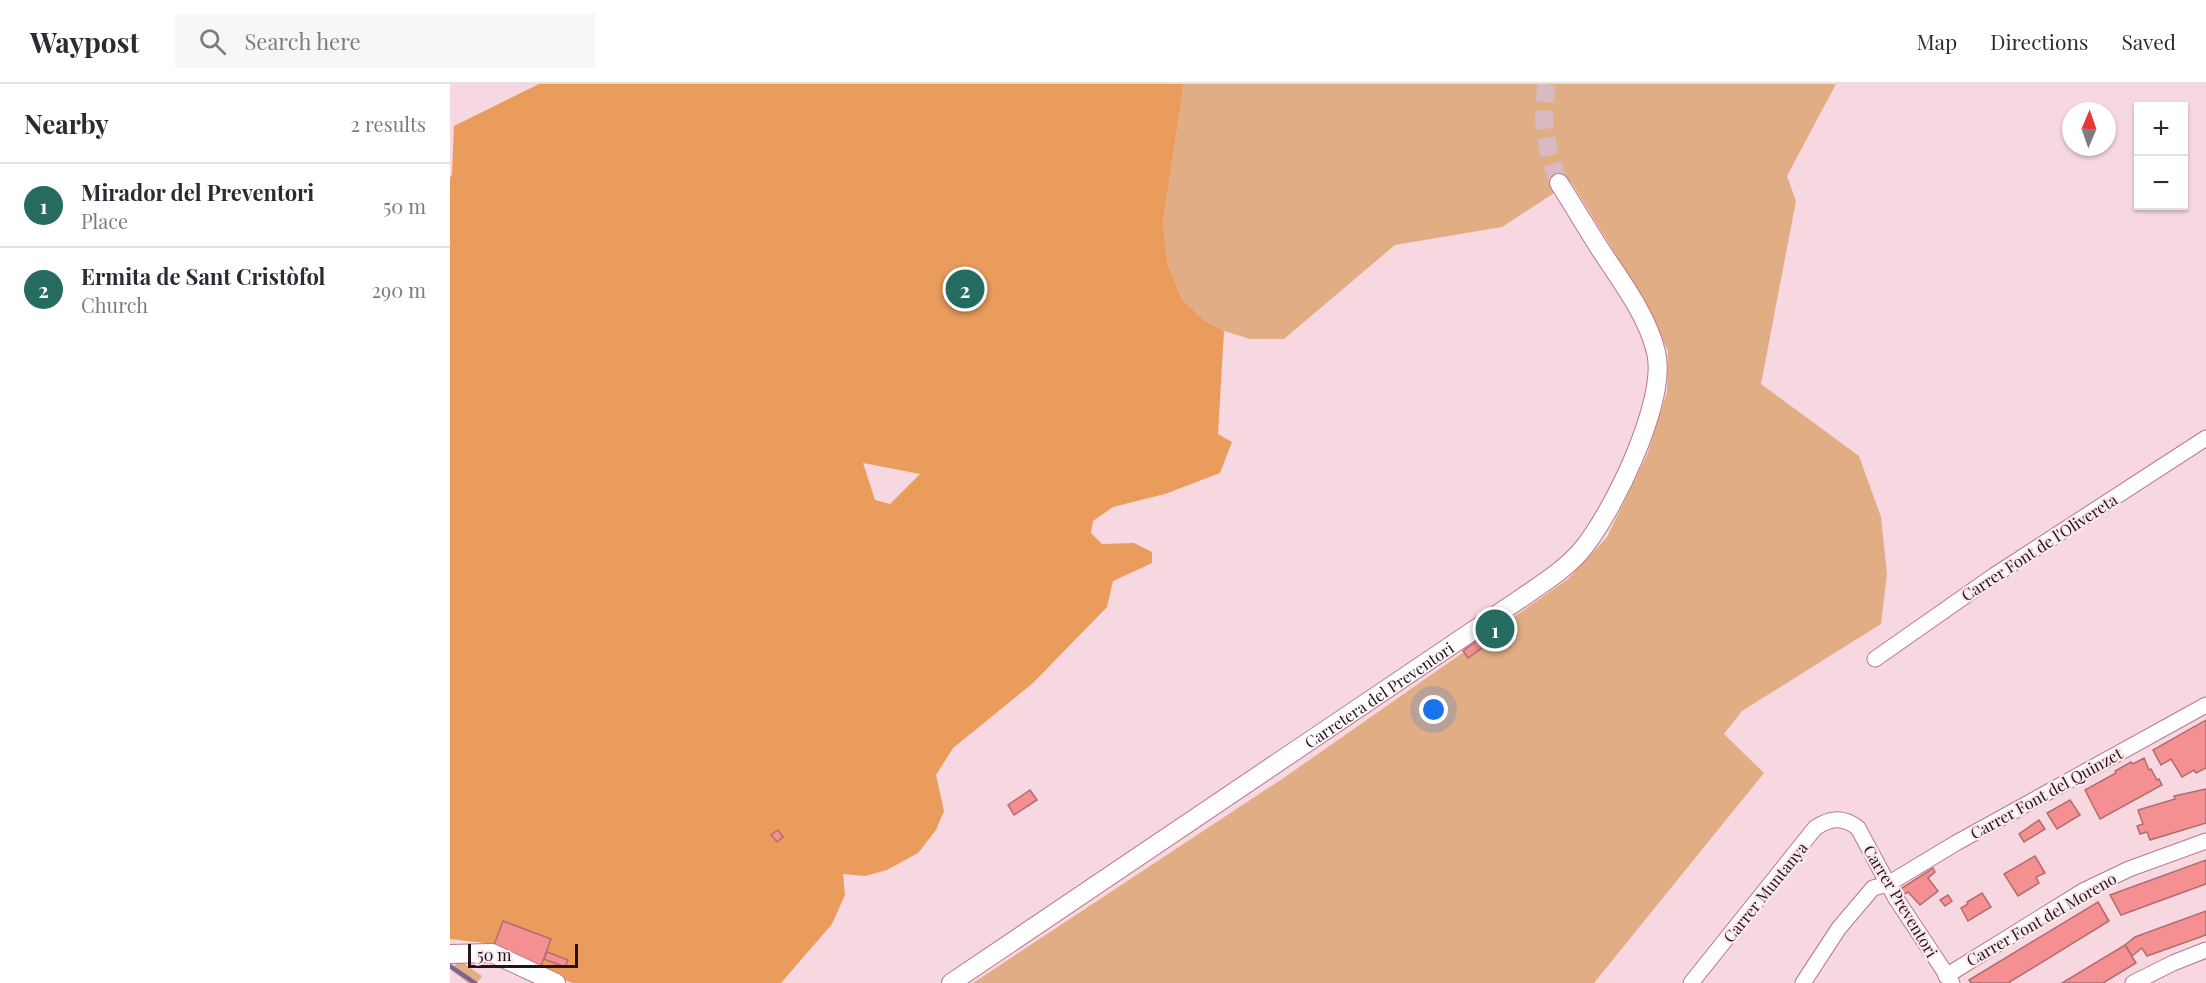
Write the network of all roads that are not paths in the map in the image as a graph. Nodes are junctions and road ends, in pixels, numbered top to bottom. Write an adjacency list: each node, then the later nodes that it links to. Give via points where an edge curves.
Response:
1 (1559, 183): 12 (street, Carretera del Preventori, via 1642,316 1658,364 1657,390 1647,427 1614,497 1586,544 1563,568 1523,597)
2 (2206, 438): 3 (street, Carrer Font de l'Olivereta, via 1995,575)
3 (1875, 659)
4 (2206, 705): 7 (street, Carrer Font del Quinzet)
5 (1849, 821): 7 (street, Carrer Preventori, via 1858,828); 13 (street, Carrer Muntanya, via 1832,819 1815,828)
6 (2206, 841): 10 (street, Carrer Font del Moreno, via 2136,866 2084,891)
7 (1888, 884): 10 (street, Carrer Preventori); 14 (street, Carrer Font del Quinzet, via 1874,888 1866,896 1839,928)
8 (2206, 950): 15 (street)
9 (450, 954): 11 (street, via 492,953)
10 (1949, 979)
11 (556, 983)
12 (951, 983)
13 (1691, 983)
14 (1803, 983)
15 (2133, 983)

